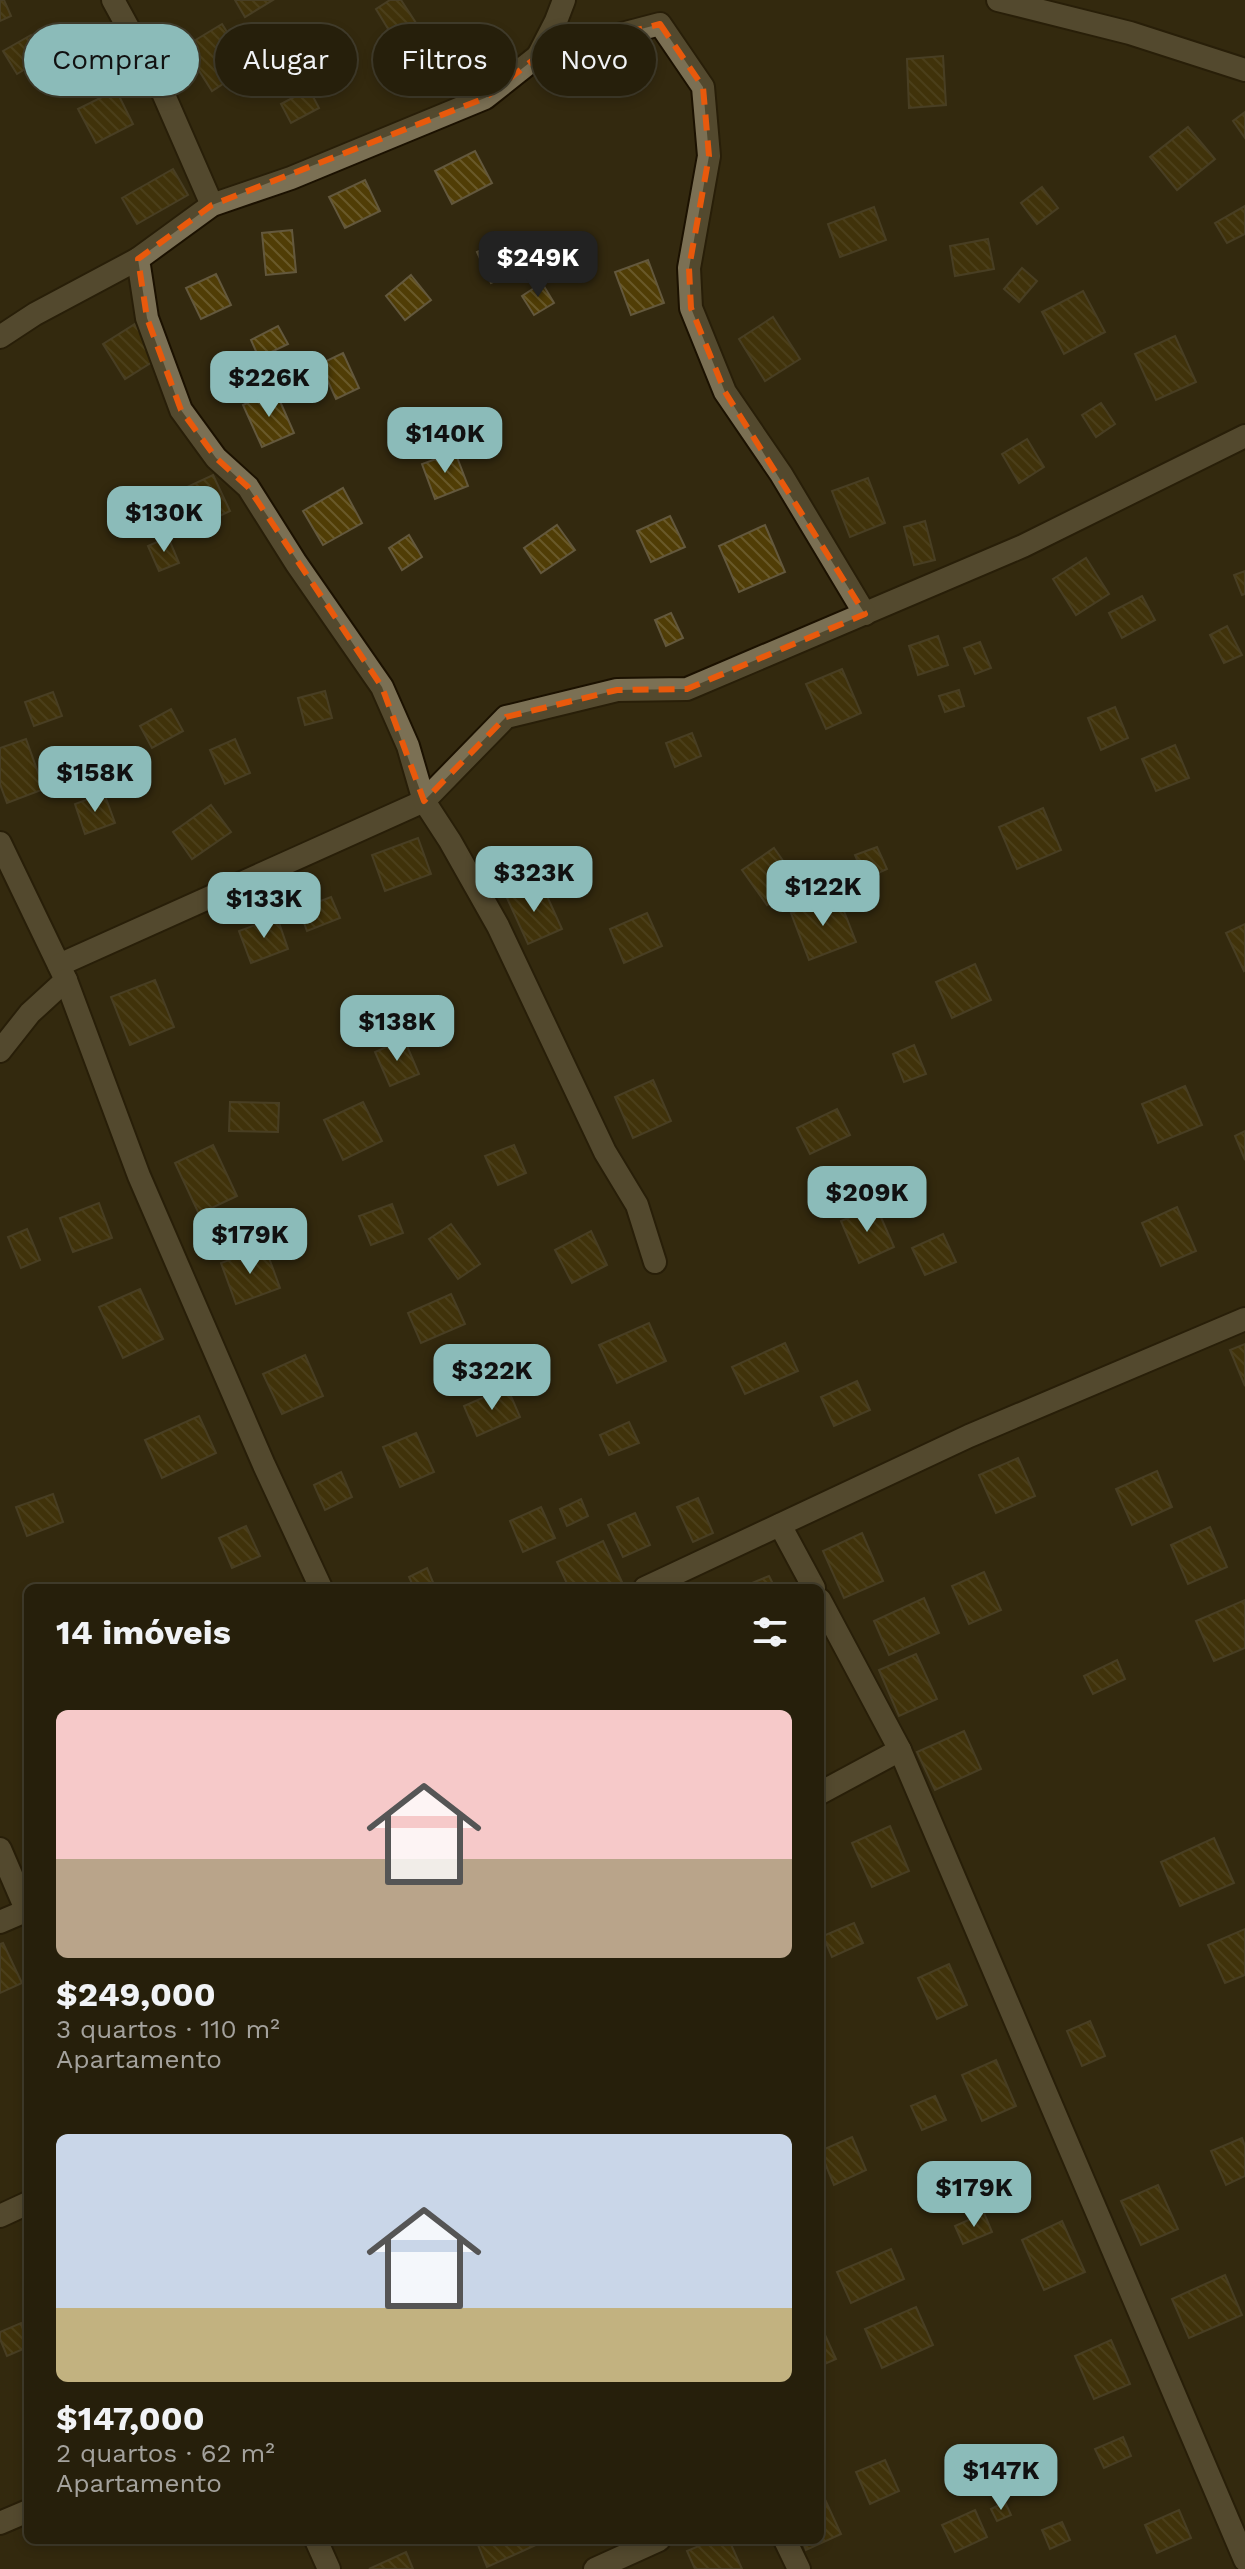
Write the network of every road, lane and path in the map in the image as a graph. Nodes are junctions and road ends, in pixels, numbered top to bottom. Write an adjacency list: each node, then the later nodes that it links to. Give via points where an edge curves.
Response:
1 (113, 0): 8 (street, via 160,86)
2 (564, 0): 4 (street)
3 (998, 0): 7 (street, via 1130,33)
4 (553, 24)
5 (656, 25): 12 (street, via 703,87 709,156 689,268 691,308 725,392)
6 (532, 61): 8 (street, via 485,98)
7 (1245, 70)
8 (212, 205): 9 (street)
9 (138, 259): 10 (street); 13 (street, via 147,318 181,410 216,458 248,487 382,687 408,746)
10 (0, 337)
11 (1245, 436): 12 (street, via 1023,546)
12 (865, 614): 13 (street, via 687,689 617,690 506,717)
13 (424, 801): 15 (street); 17 (street, via 498,926 605,1152 637,1205)
14 (0, 843): 15 (street)
15 (63, 972): 16 (street); 20 (street, via 139,1176)
16 (0, 1051)
17 (655, 1262)
18 (1245, 1319): 19 (street, via 969,1436)
19 (780, 1525): 21 (street); 22 (street)
20 (319, 1584)
21 (654, 1584)
22 (812, 1584)
23 (824, 1608): 24 (street)
24 (900, 1750): 25 (street); 37 (street)
25 (824, 1791)
26 (0, 1849): 27 (street)
27 (24, 1904)
28 (24, 1912): 29 (street)
29 (0, 1922)
30 (24, 2205): 31 (street)
31 (0, 2216)
32 (24, 2513): 33 (street)
33 (0, 2523)
34 (318, 2544): 38 (street)
35 (650, 2544): 39 (street)
36 (787, 2544): 40 (street)
37 (1245, 2560)
38 (329, 2569)
39 (595, 2569)
40 (799, 2569)

